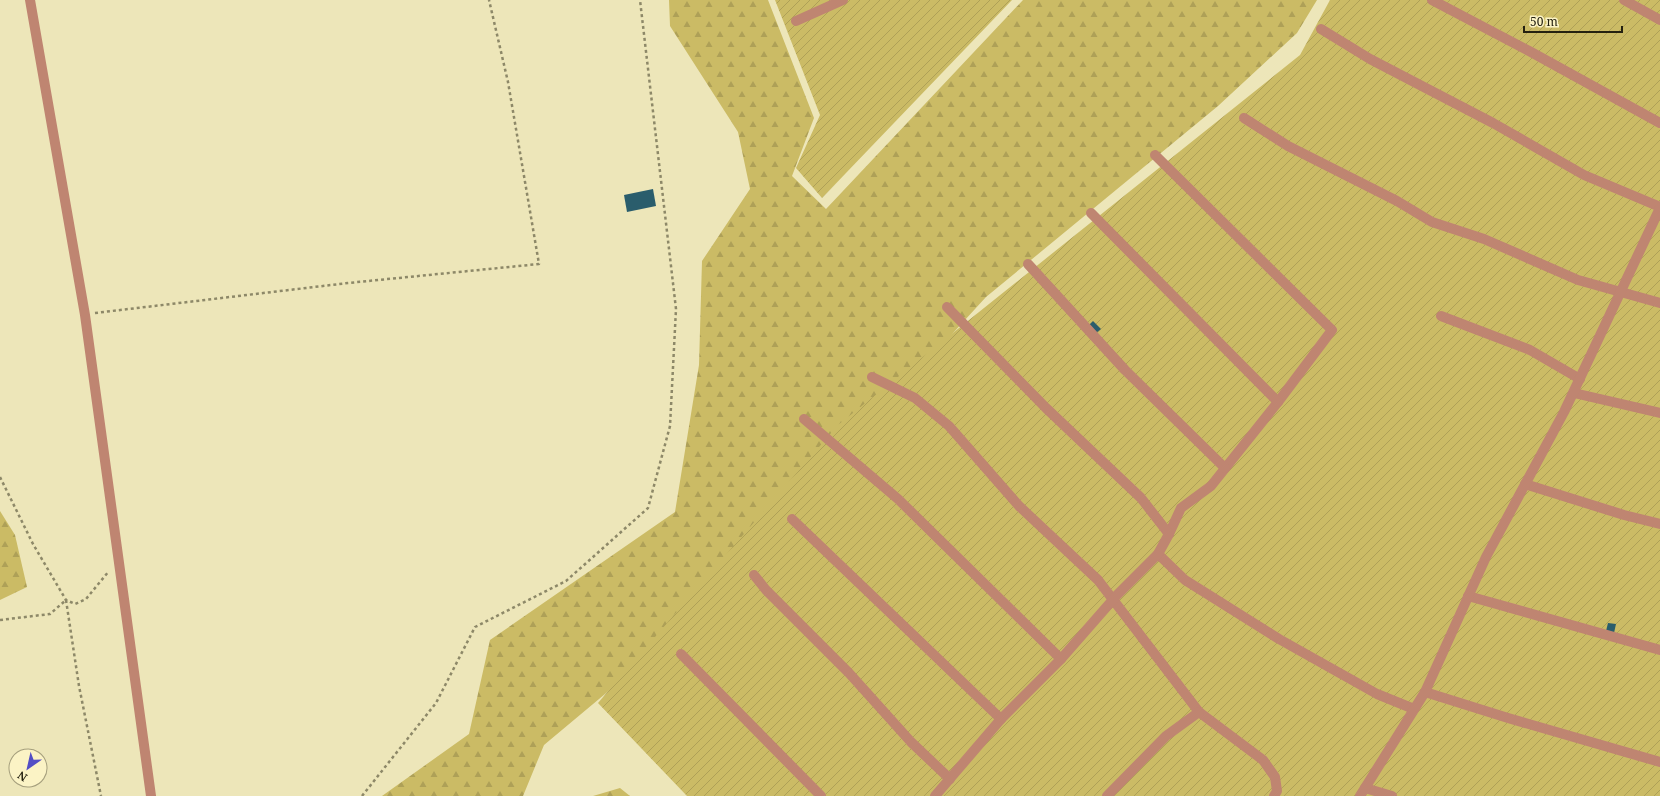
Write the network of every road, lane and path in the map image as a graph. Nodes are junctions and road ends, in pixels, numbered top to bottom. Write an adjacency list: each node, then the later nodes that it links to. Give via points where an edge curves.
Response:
1 (30, 0): 19 (street)
2 (489, 0): 19 (path, via 508,82 539,264 348,283)
3 (640, 0): 52 (path, via 676,310 670,426 648,508 566,581 475,627 436,703)
4 (843, 0): 8 (street)
5 (1432, 0): 11 (street)
6 (1624, 0): 7 (street)
7 (1660, 20)
8 (796, 21)
9 (1321, 29): 13 (street, via 1370,59 1584,174)
10 (1244, 118): 16 (street, via 1288,146 1397,201 1432,222 1484,239 1578,280)
11 (1660, 124)
12 (1155, 155): 24 (street, via 1332,330)
13 (1660, 207): 16 (street)
14 (1091, 213): 24 (street)
15 (1028, 264): 27 (street, via 1125,370)
16 (1619, 292): 17 (street); 22 (street)
17 (1660, 302)
18 (947, 307): 32 (street, via 1046,408 1142,498)
19 (85, 315): 34 (street)
20 (1441, 316): 22 (street, via 1530,350)
21 (872, 377): 38 (street, via 915,398 949,426 1019,506 1098,580)
22 (1580, 379): 23 (street)
23 (1574, 393): 25 (street); 29 (street)
24 (1278, 402): 27 (street)
25 (1660, 413)
26 (804, 419): 42 (street, via 898,499)
27 (1225, 468): 32 (street, via 1210,486 1181,508)
28 (0, 477): 37 (path, via 32,544)
29 (1525, 484): 31 (street); 36 (street)
30 (792, 519): 46 (street)
31 (1660, 524)
32 (1169, 534): 33 (street)
33 (1158, 554): 38 (street); 44 (street, via 1185,580 1279,639 1377,694)
34 (117, 562): 37 (path, via 86,599 75,604); 51 (street)
35 (754, 575): 48 (street, via 849,673 911,742)
36 (1468, 596): 40 (street); 43 (street)
37 (66, 600): 39 (path, via 50,614); 50 (path, via 79,686)
38 (1113, 600): 42 (street); 45 (street)
39 (0, 620)
40 (1660, 650)
41 (681, 654): 53 (street)
42 (1061, 659): 46 (street)
43 (1425, 692): 44 (street); 47 (street)
44 (1414, 708): 49 (street)
45 (1199, 712): 55 (street, via 1166,736); 56 (street, via 1263,760 1275,777 1277,792)
46 (1001, 719): 48 (street)
47 (1660, 762)
48 (950, 779): 54 (street)
49 (1362, 792): 57 (street)
50 (101, 796)
51 (151, 796)
52 (362, 796)
53 (821, 796)
54 (935, 796)
55 (1107, 796)
56 (1274, 796)
57 (1392, 796)

